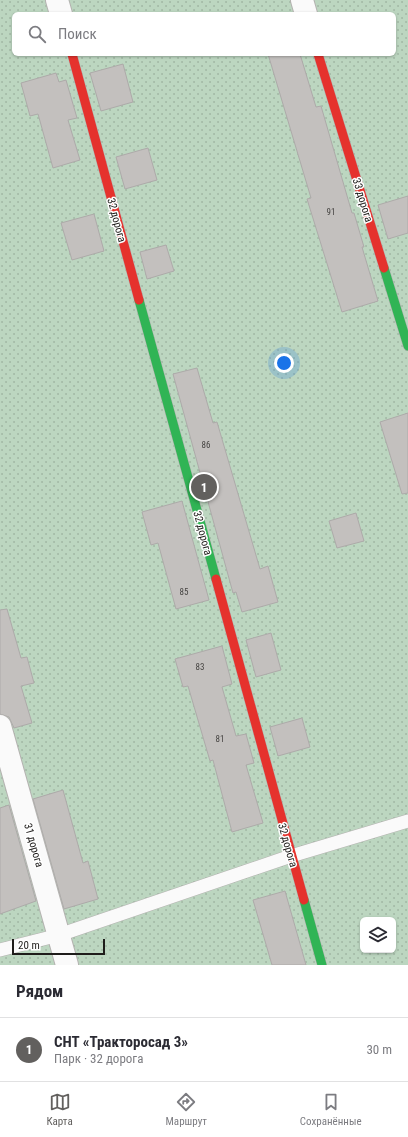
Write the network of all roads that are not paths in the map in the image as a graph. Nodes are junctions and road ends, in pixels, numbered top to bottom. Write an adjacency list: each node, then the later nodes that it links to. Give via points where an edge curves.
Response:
1 (57, 0): 3 (street)
2 (302, 0): 4 (street)
3 (60, 12)
4 (305, 12)
5 (73, 56): 10 (street, 32 дорога)
6 (319, 56): 7 (street, 33 дорога)
7 (408, 346)
8 (0, 726): 11 (street, 31 дорога)
9 (408, 821): 10 (lane)
10 (291, 856): 11 (lane); 14 (street, 32 дорога)
11 (59, 935): 12 (lane); 13 (street, 31 дорога)
12 (0, 950)
13 (67, 965)
14 (322, 965)

